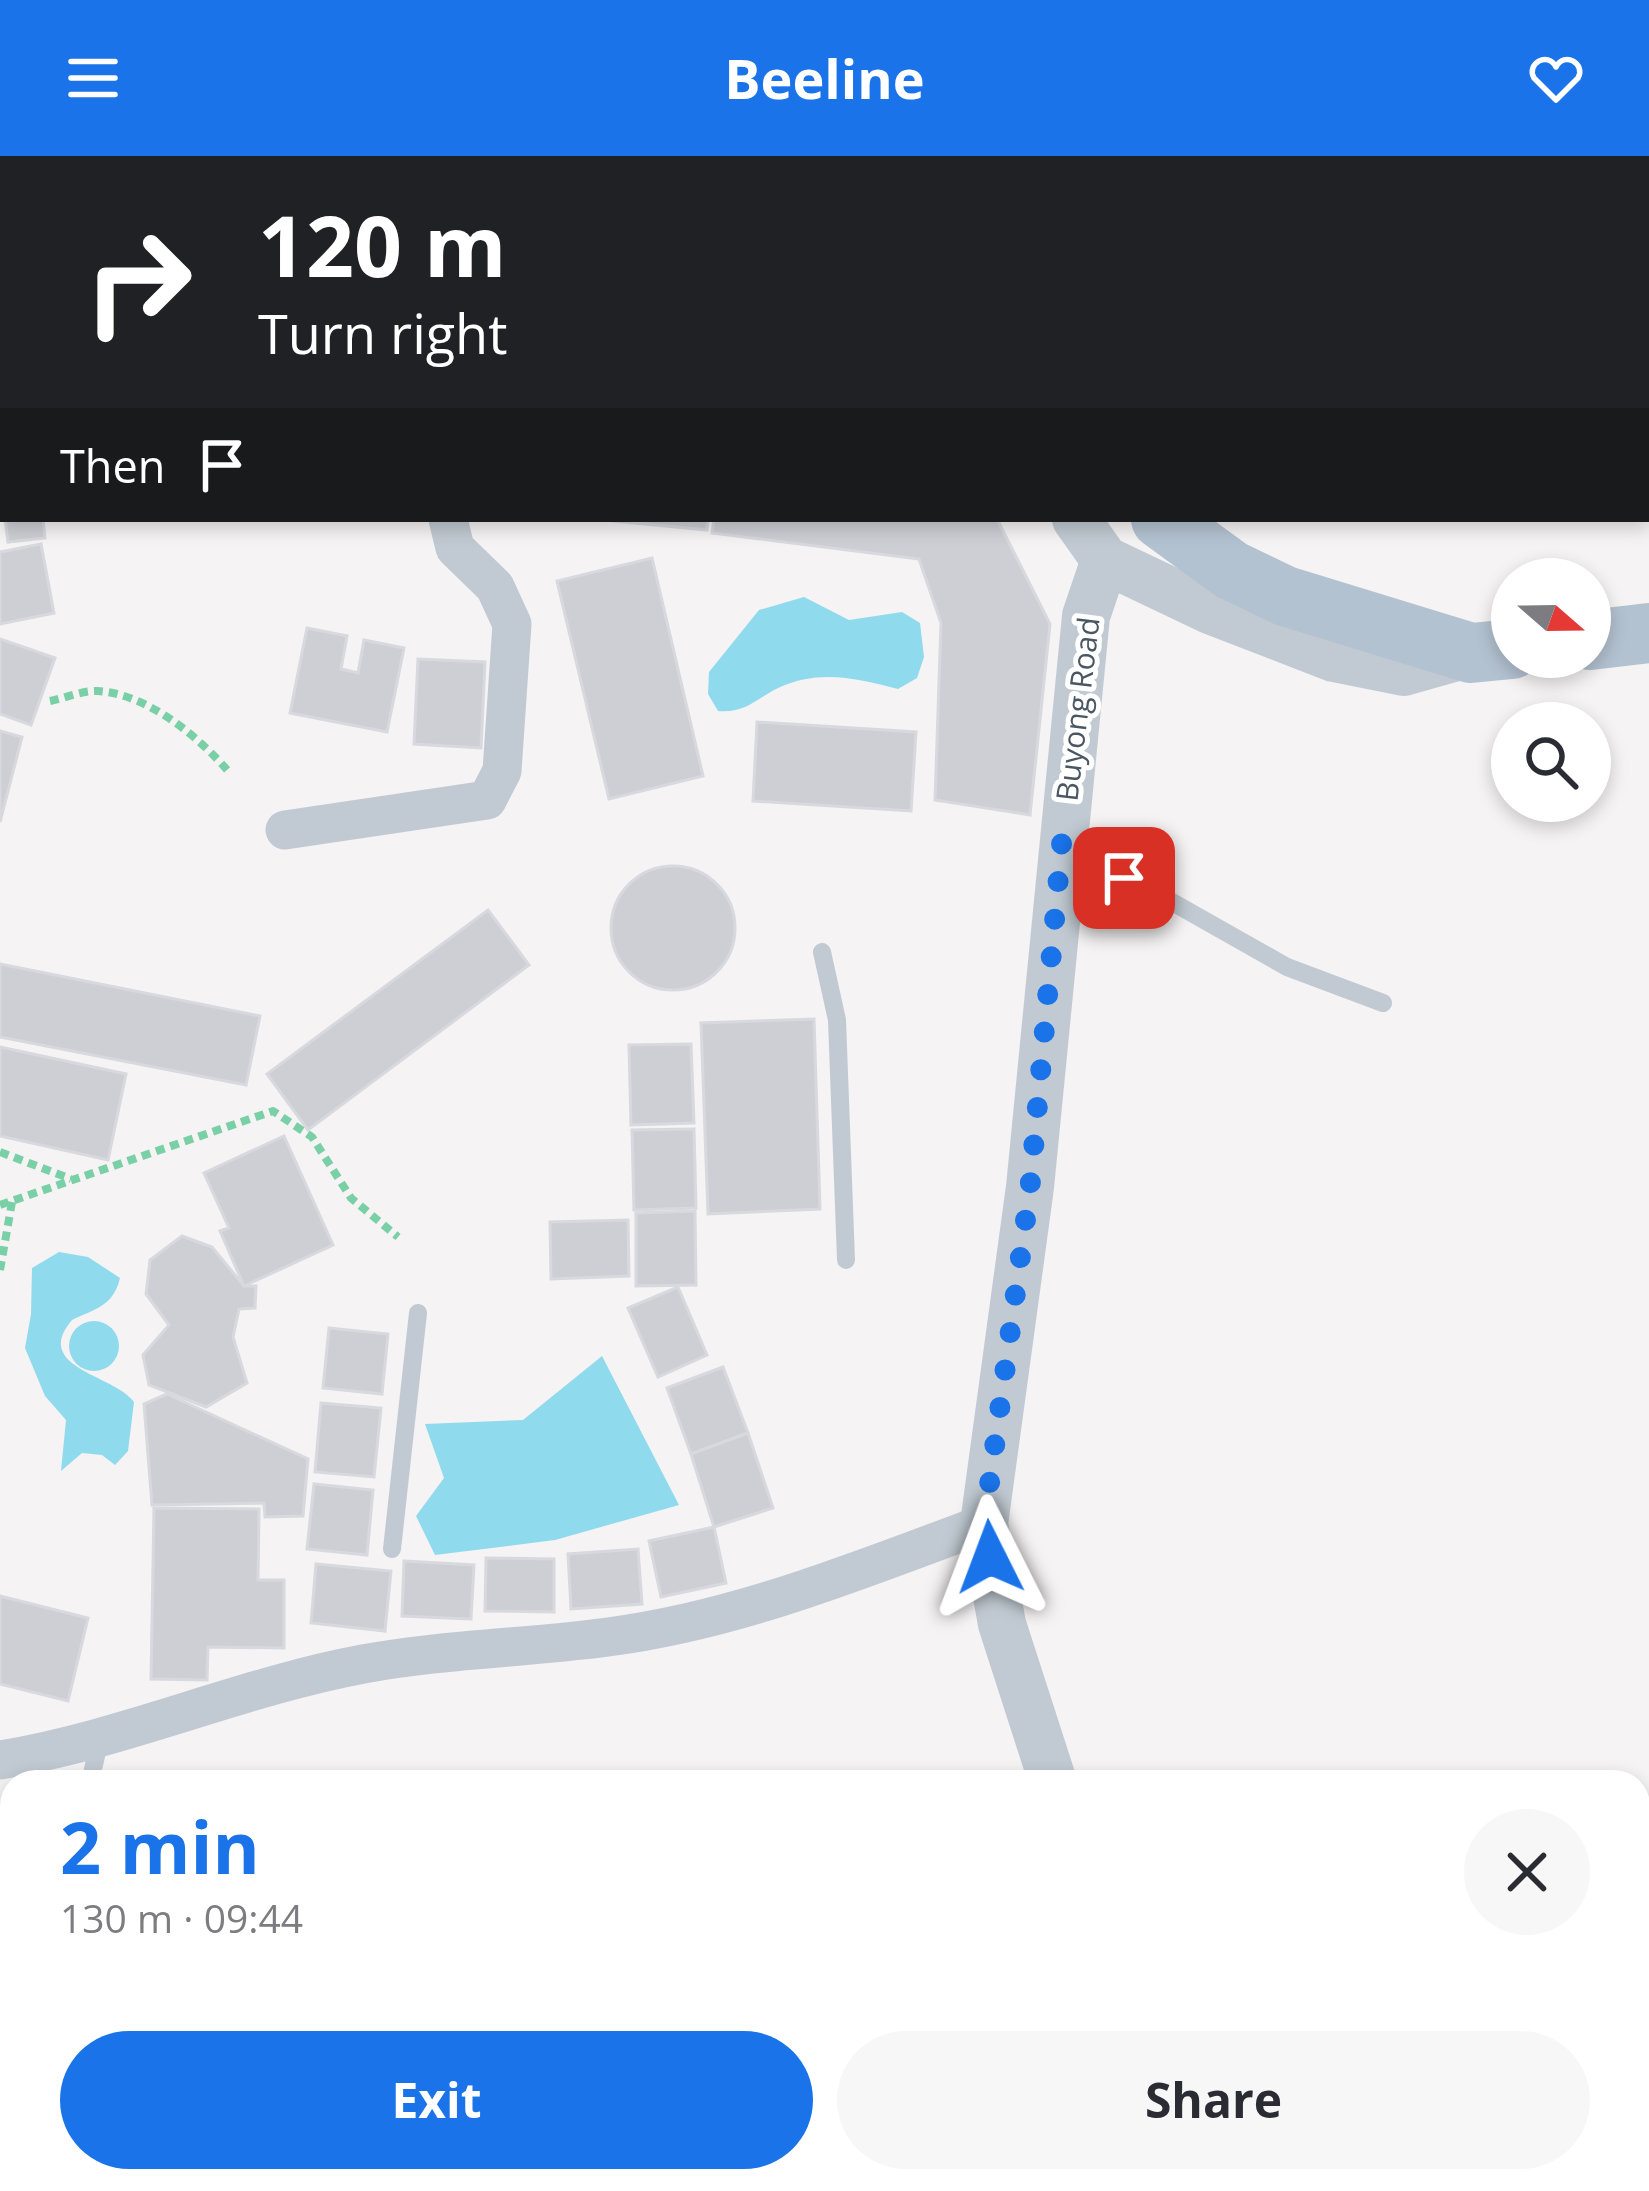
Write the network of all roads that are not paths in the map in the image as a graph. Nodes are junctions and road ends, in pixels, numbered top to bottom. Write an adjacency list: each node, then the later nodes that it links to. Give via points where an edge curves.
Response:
1 (449, 522): 9 (street, via 455,548 495,587 512,624 502,771 488,800)
2 (1078, 522): 4 (street)
3 (1165, 522): 8 (main road, via 1231,570 1285,596 1400,635)
4 (1105, 560): 7 (street, via 1334,658 1404,672); 10 (street, Buyong Road, via 1086,616)
5 (1649, 633): 6 (main road)
6 (1611, 638)
7 (1491, 651)
8 (1491, 651)
9 (285, 830)
10 (1062, 839): 12 (lane, via 1287,967); 15 (street, Buyong Road, via 1030,1187)
11 (822, 952): 13 (lane, via 837,1020)
12 (1383, 1003)
13 (846, 1260)
14 (418, 1312): 16 (lane)
15 (984, 1524): 17 (street, via 700,1619 610,1637 359,1664); 20 (street, Buyong Road, via 1002,1624)
16 (392, 1549)
17 (101, 1734): 18 (street); 19 (lane)
18 (0, 1760)
19 (93, 1770)
20 (1049, 1770)

